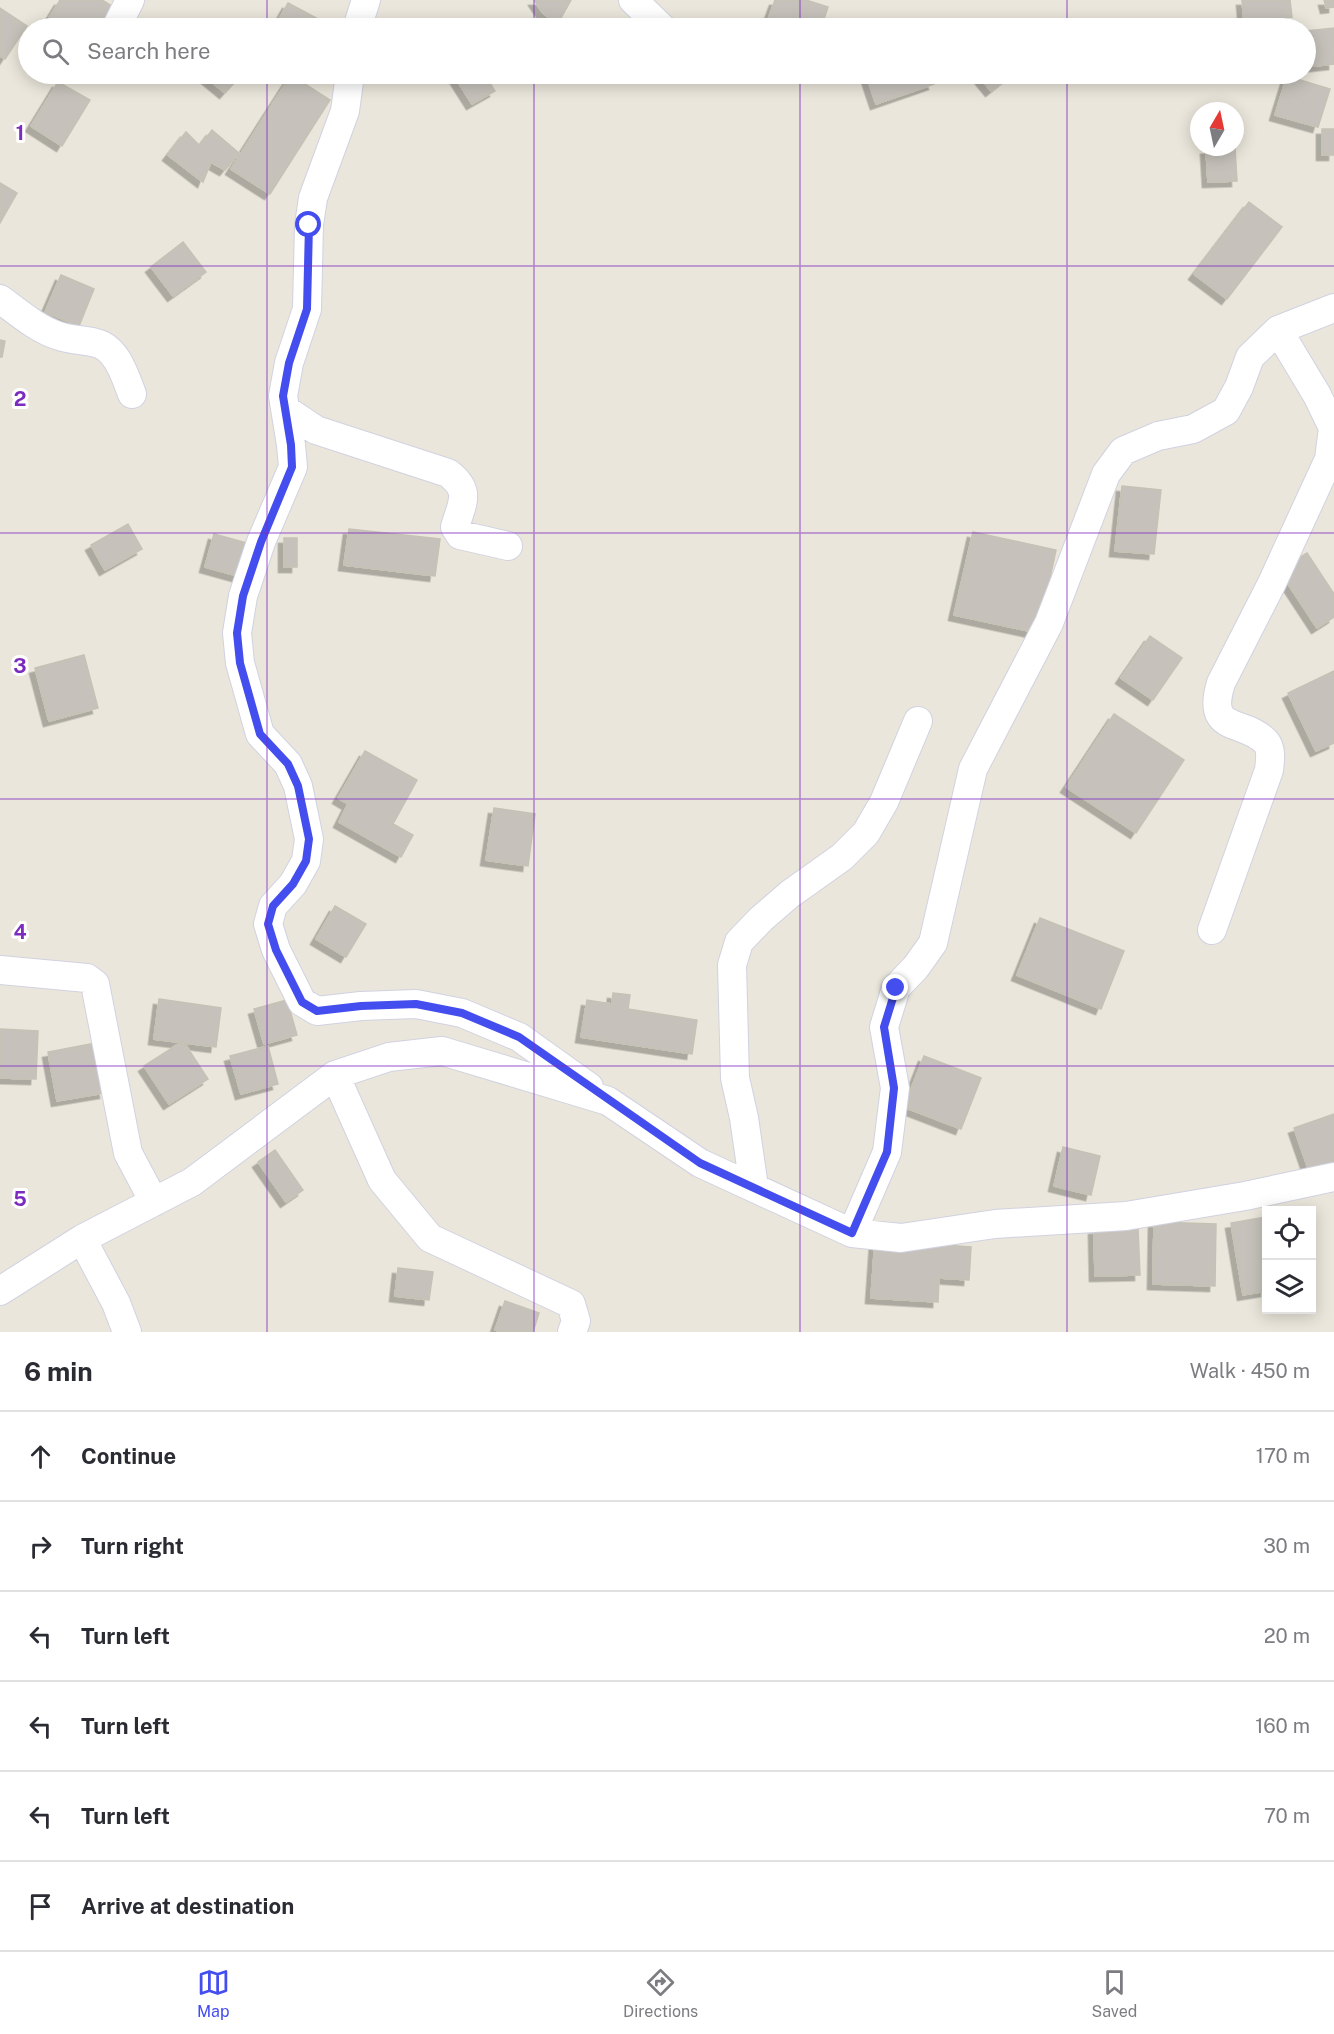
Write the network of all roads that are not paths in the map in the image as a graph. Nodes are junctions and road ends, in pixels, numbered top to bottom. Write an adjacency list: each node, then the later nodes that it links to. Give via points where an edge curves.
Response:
1 (130, 0): 4 (street)
2 (366, 0): 5 (street)
3 (633, 0): 6 (street)
4 (121, 18)
5 (360, 18)
6 (652, 18)
7 (349, 84): 12 (street, via 345,111 313,198 307,309 289,363 283,396)
8 (0, 299): 11 (street, via 39,328 60,337 99,344 112,353)
9 (1334, 308): 10 (street)
10 (1278, 330): 15 (street, via 1332,428 1329,459 1216,699 1219,712 1231,725 1267,743 1271,755); 22 (street, via 1250,357 1226,411 1192,429 1158,436 1123,451 1106,474 1049,624 973,769 933,943 896,988 884,1027 894,1088 887,1152)
11 (132, 394)
12 (285, 410): 13 (street, via 316,430 448,473 462,488 455,527 460,535); 18 (street, via 292,467 243,596 237,633 240,663 260,734 288,764 298,786 309,839 306,861 293,884 273,906 268,924 276,950 302,1002 317,1011 416,1004 462,1013 519,1037)
13 (508, 546)
14 (918, 721): 20 (street, via 885,802 866,833 842,857 790,894 739,942 732,965 735,1078)
15 (1212, 930)
16 (0, 970): 21 (street, via 87,978 95,984 128,1153)
17 (336, 1075): 18 (street, via 389,1057 442,1051); 21 (street, via 192,1182); 26 (street, via 382,1180 430,1238 571,1304 576,1321)
18 (608, 1101): 20 (street, via 700,1163)
19 (1334, 1177): 22 (street, via 1126,1216 995,1224 901,1238)
20 (754, 1187): 22 (street)
21 (154, 1202): 23 (street)
22 (852, 1233)
23 (82, 1239): 24 (street); 25 (street)
24 (0, 1291)
25 (127, 1332)
26 (572, 1332)

